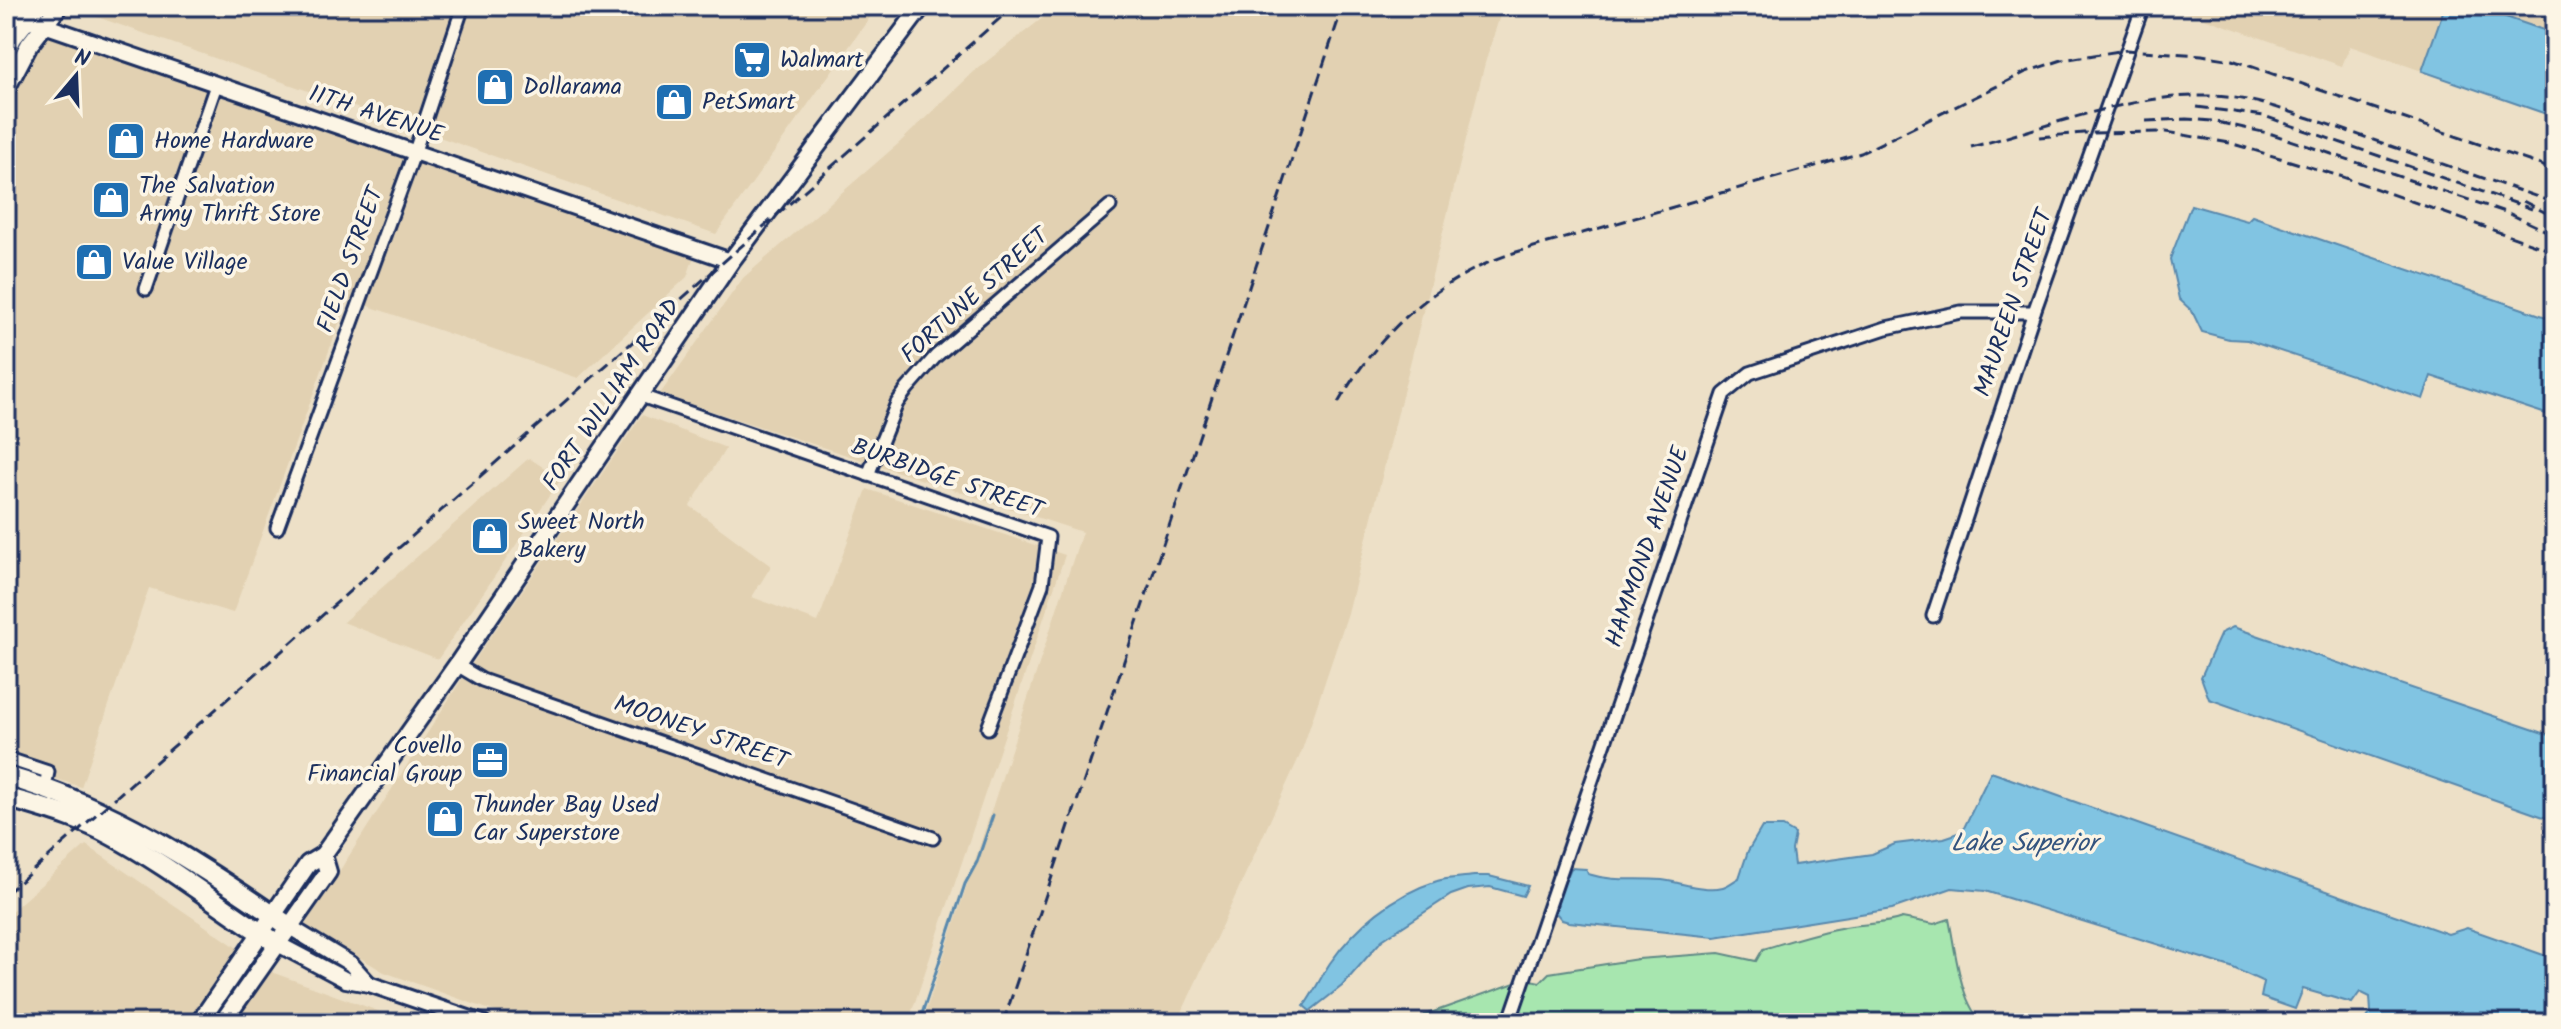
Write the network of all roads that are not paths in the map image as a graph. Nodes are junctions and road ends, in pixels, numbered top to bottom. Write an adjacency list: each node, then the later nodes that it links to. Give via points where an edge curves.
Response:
1 (38, 6): 7 (main road)
2 (59, 6): 7 (main road)
3 (463, 6): 11 (street, FIELD STREET)
4 (922, 6): 13 (main road, FORT WILLIAM ROAD)
5 (2143, 6): 15 (street, MAUREEN STREET)
6 (6, 12): 7 (street, 11TH AVENUE)
7 (36, 23): 8 (main road, via 13,38); 9 (street, 11TH AVENUE); 10 (main road)
8 (6, 53)
9 (216, 85): 11 (street, 11TH AVENUE); 14 (street)
10 (6, 89)
11 (415, 151): 13 (street, 11TH AVENUE); 18 (street, FIELD STREET)
12 (1110, 206): 17 (street, FORTUNE STREET, via 945,348 907,389)
13 (731, 261): 16 (main road, FORT WILLIAM ROAD)
14 (146, 289)
15 (2034, 312): 19 (street, MAUREEN STREET); 37 (street, HAMMOND AVENUE, via 1961,312 1886,328 1750,373 1724,394)
16 (641, 396): 17 (street, BURBIDGE STREET); 20 (main road, FORT WILLIAM ROAD)
17 (868, 475): 21 (street, BURBIDGE STREET, via 1048,537 1042,585)
18 (277, 528)
19 (1933, 616)
20 (457, 665): 27 (street, MOONEY STREET, via 482,680); 28 (main road, FORT WILLIAM ROAD)
21 (988, 728)
22 (6, 758): 24 (street, via 48,772)
23 (6, 776): 24 (main road)
24 (44, 788): 26 (street); 29 (main road, via 166,844)
25 (9, 799): 26 (main road)
26 (42, 808): 31 (main road, via 112,835)
27 (933, 838)
28 (323, 855): 29 (main road, FORT WILLIAM ROAD, via 308,864); 30 (main road, FORT WILLIAM ROAD, via 328,872)
29 (273, 915): 30 (main road); 31 (main road, FORT WILLIAM ROAD)
30 (290, 927): 32 (main road, FORT WILLIAM ROAD); 33 (street, via 351,964)
31 (260, 932): 32 (main road); 34 (main road, FORT WILLIAM ROAD)
32 (278, 944): 33 (street, via 346,980); 35 (main road, FORT WILLIAM ROAD)
33 (369, 984): 36 (street)
34 (199, 1023)
35 (222, 1023)
36 (483, 1023)
37 (1509, 1023)

